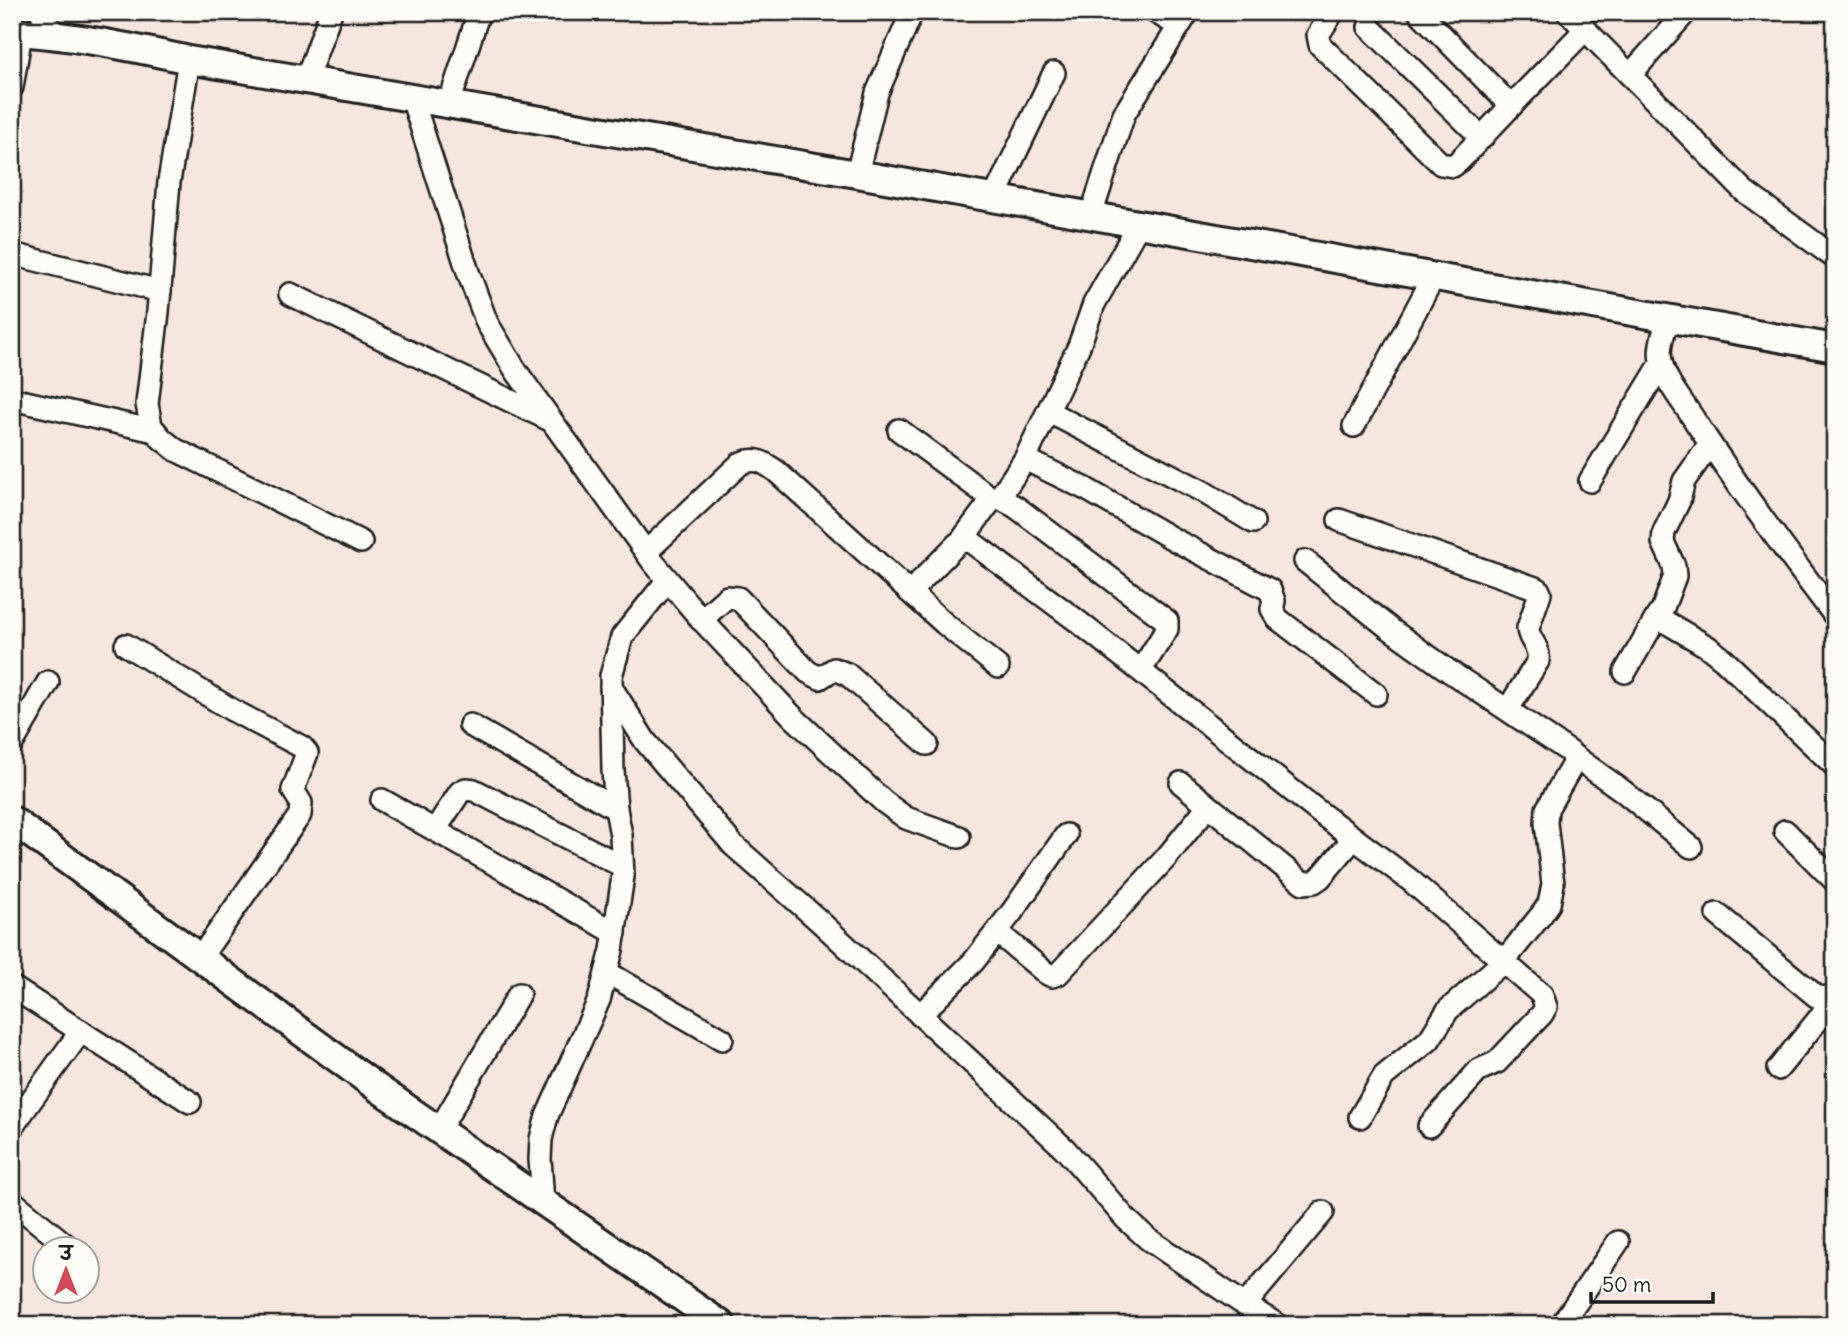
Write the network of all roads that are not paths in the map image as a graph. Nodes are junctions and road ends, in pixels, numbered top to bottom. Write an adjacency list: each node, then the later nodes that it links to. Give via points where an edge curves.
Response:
1 (331, 12): 17 (street)
2 (479, 12): 21 (street)
3 (912, 12): 23 (street, via 877,93)
4 (1156, 12): 9 (street)
5 (1333, 12): 22 (street, via 1318,35 1320,45 1441,164 1453,166)
6 (1419, 12): 20 (street, via 1507,102)
7 (1568, 12): 12 (street)
8 (1686, 12): 16 (street)
9 (1184, 19): 25 (street, via 1124,114)
10 (48, 23): 13 (main road); 14 (main road)
11 (1369, 27): 22 (street)
12 (1585, 30): 16 (street); 20 (street)
13 (17, 32): 18 (street)
14 (190, 60): 17 (main road); 30 (street, via 169,182)
15 (1054, 73): 24 (street)
16 (1630, 75): 28 (street, via 1744,191)
17 (306, 80): 19 (main road)
18 (12, 87)
19 (412, 98): 21 (main road); 37 (street, via 487,323)
20 (1514, 103): 22 (street)
21 (449, 104): 23 (main road)
22 (1482, 138)
23 (857, 174): 24 (main road)
24 (995, 198): 25 (main road)
25 (1091, 215): 26 (main road)
26 (1139, 224): 29 (main road); 36 (street, via 1094,304)
27 (12, 254): 30 (street)
28 (1835, 258)
29 (1434, 276): 32 (main road); 38 (street)
30 (160, 291): 40 (street, via 147,404)
31 (290, 294): 37 (street)
32 (1668, 320): 33 (main road); 34 (street)
33 (1835, 348)
34 (1661, 364): 41 (street); 43 (street)
35 (12, 399): 40 (street)
36 (1049, 412): 42 (street); 46 (street)
37 (554, 421): 49 (street)
38 (1354, 426)
39 (899, 430): 44 (street)
40 (155, 431): 48 (street, via 176,450)
41 (1710, 444): 53 (street, via 1684,481 1664,532 1675,576); 54 (street)
42 (1026, 459): 44 (street); 62 (street, via 1262,584 1273,595 1272,609 1278,619)
43 (1590, 481)
44 (994, 499): 47 (street); 58 (street, via 1016,506 1167,621 1167,629)
45 (1339, 520): 63 (street, via 1538,589 1528,628 1539,652 1538,661)
46 (1253, 522)
47 (961, 541): 52 (street); 58 (street, via 970,541)
48 (360, 542)
49 (646, 552): 51 (street); 52 (street, via 741,463 752,459 776,471)
50 (1305, 561): 63 (street, via 1388,628)
51 (667, 581): 55 (street); 61 (street, via 622,637)
52 (910, 592): 57 (street)
53 (1658, 615): 59 (street); 68 (street, via 1723,659)
54 (1835, 616)
55 (701, 620): 66 (street, via 727,597 738,598 808,672 820,678 834,668 847,674); 77 (street, via 794,718 884,802 912,821)
56 (126, 645): 85 (street, via 307,753 293,790 301,803 300,815)
57 (998, 667)
58 (1141, 670): 78 (street)
59 (1625, 672)
60 (48, 682): 65 (street)
61 (611, 687): 72 (street); 91 (street, via 645,741 733,845)
62 (1376, 694)
63 (1508, 709): 67 (street)
64 (470, 724): 72 (street)
65 (12, 744)
66 (927, 744)
67 (1574, 756): 79 (street); 86 (street, via 1547,808 1553,884 1549,904)
68 (1835, 766)
69 (1181, 783): 71 (street)
70 (382, 800): 74 (street)
71 (1208, 806): 78 (street, via 1303,883 1320,878); 83 (street, via 1058,974 1046,973)
72 (616, 809): 80 (street)
73 (12, 820): 85 (main road)
74 (435, 830): 80 (street, via 460,792 474,790); 84 (street)
75 (1786, 831): 81 (street)
76 (1066, 835): 83 (street)
77 (959, 836)
78 (1354, 838): 86 (street)
79 (1690, 847)
80 (622, 866): 84 (street)
81 (1835, 881)
82 (1717, 914): 90 (street, via 1816,996)
83 (997, 932): 91 (street)
84 (615, 933): 87 (street)
85 (200, 958): 100 (main road)
86 (1504, 961): 97 (street, via 1448,1010 1429,1040 1384,1076); 98 (street, via 1542,995 1546,1007 1497,1062 1479,1070)
87 (608, 973): 93 (street); 102 (street, via 547,1116 540,1159)
88 (12, 987): 92 (street)
89 (519, 994): 100 (street)
90 (1829, 997): 94 (street, via 1821,1016)
91 (920, 1015): 106 (street, via 1065,1149 1148,1239)
92 (81, 1031): 95 (street); 96 (street)
93 (722, 1039)
94 (1778, 1069)
95 (20, 1101): 99 (street)
96 (190, 1102)
97 (1360, 1117)
98 (1429, 1126)
99 (12, 1127)
100 (439, 1130): 102 (main road)
101 (12, 1201): 104 (street)
102 (543, 1202): 107 (main road)
103 (1323, 1212): 106 (street)
104 (55, 1236)
105 (1618, 1242): 109 (street)
106 (1245, 1305): 108 (street)
107 (722, 1325)
108 (1278, 1325)
109 (1561, 1325)

